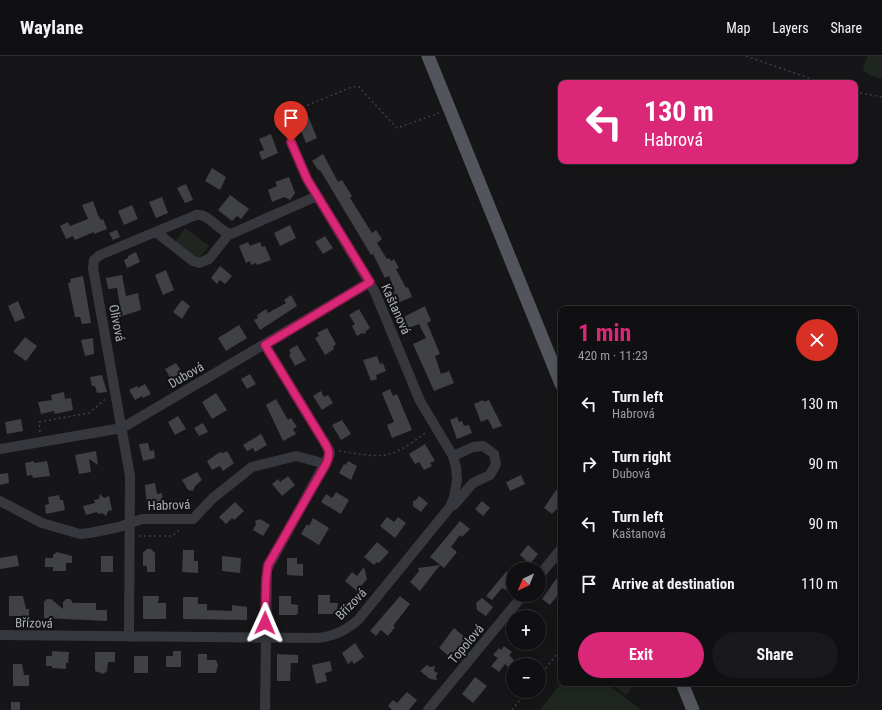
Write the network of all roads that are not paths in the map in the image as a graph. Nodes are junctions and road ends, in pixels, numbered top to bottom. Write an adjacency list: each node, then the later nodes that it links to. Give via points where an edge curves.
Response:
1 (428, 56): 8 (main road)
2 (291, 142): 3 (street, Kaštanová, via 303,172)
3 (317, 196): 5 (street); 6 (street, Kaštanová)
4 (156, 232): 5 (street, Olivová, via 200,214); 5 (street, via 199,263 209,259); 10 (street, Olivová, via 96,257 93,264)
5 (229, 234)
6 (370, 282): 7 (street, Dubová); 9 (street, Kaštanová, via 380,300 419,397)
7 (265, 345): 10 (street, Dubová); 13 (street, via 329,450)
8 (558, 377)
9 (437, 426): 12 (street, Břízová)
10 (122, 428): 11 (street, Dubová); 16 (street, Olivová, via 130,476)
11 (0, 449)
12 (453, 456): 15 (street, Břízová, via 456,486 454,497); 15 (street, via 474,447 484,446 494,454 496,464 490,476 473,483)
13 (326, 464): 16 (street, Habrová, via 296,456 252,467 213,498 193,519 142,519); 22 (street, via 268,565)
14 (0, 501): 16 (street, Habrová, via 42,523 76,533 90,533)
15 (444, 515): 22 (street, Břízová, via 351,626 326,638)
16 (130, 523): 21 (street, Olivová)
17 (558, 554): 18 (street)
18 (546, 568)
19 (517, 602): 25 (street, Topolová)
20 (0, 635): 21 (street, Břízová)
21 (128, 637): 22 (street, Břízová)
22 (265, 638): 24 (street)
23 (683, 686): 26 (main road)
24 (265, 710)
25 (428, 710)
26 (693, 710)

